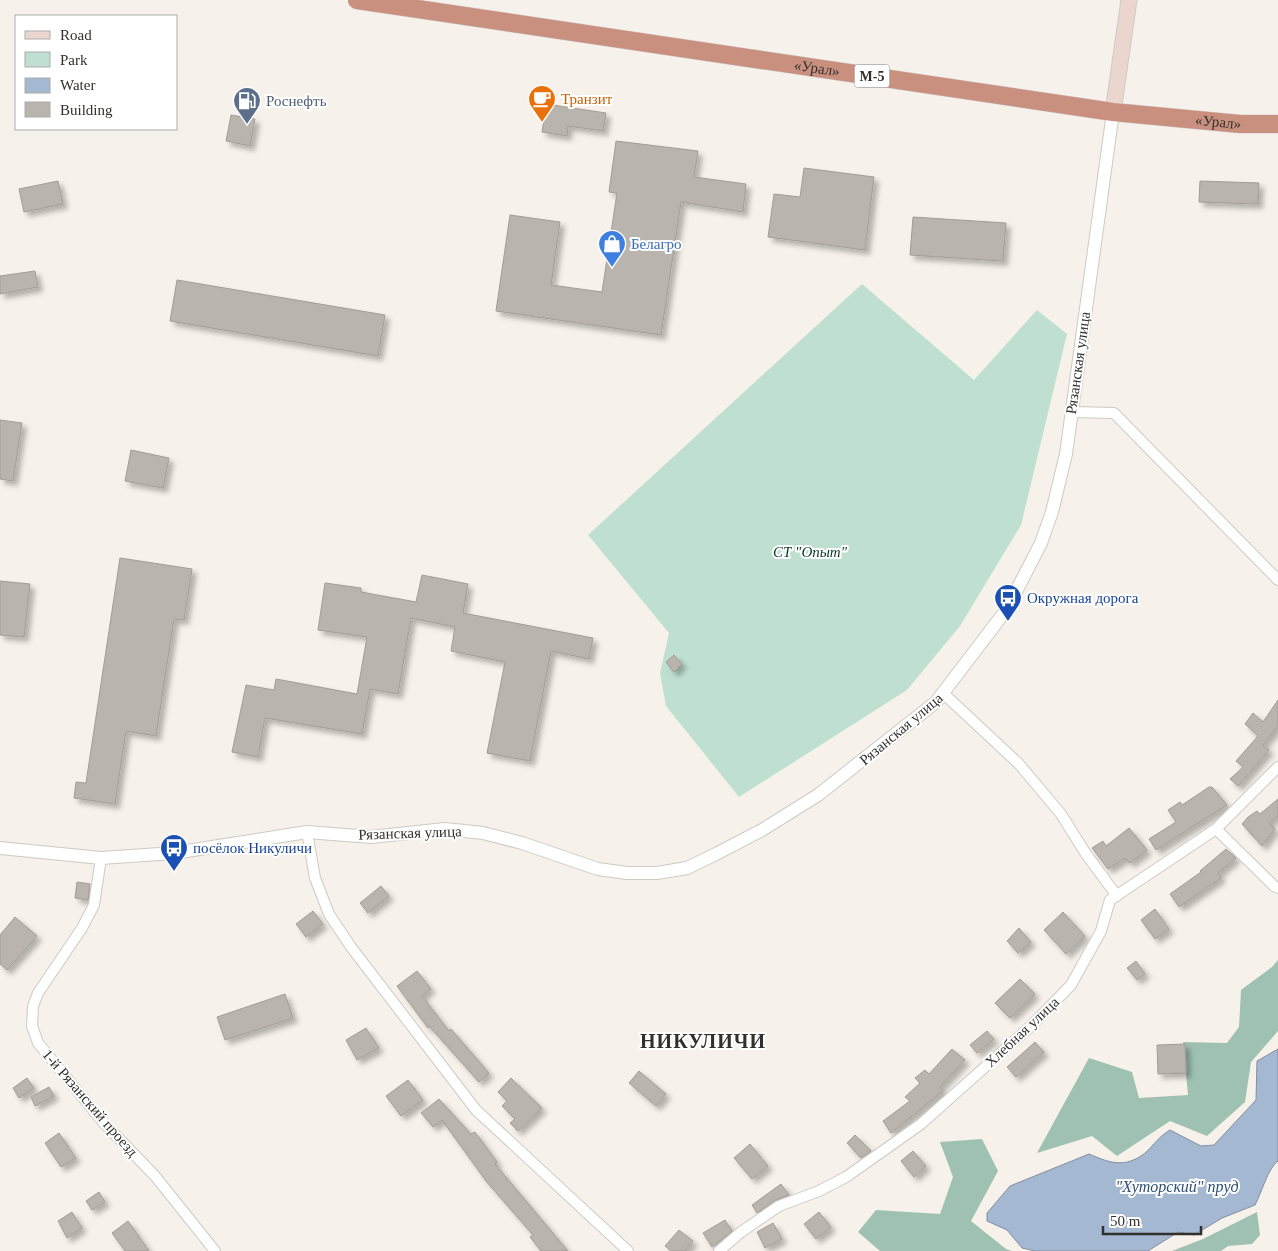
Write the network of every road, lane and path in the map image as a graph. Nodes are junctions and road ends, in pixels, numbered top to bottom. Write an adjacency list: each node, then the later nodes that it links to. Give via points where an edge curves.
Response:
1 (357, 0): 3 (highway, «Урал» / М-5)
2 (1129, 0): 3 (main road)
3 (1113, 112): 4 (highway, «Урал» / М-5, via 1240,124); 5 (street, Рязанская улица)
4 (1278, 124)
5 (1072, 412): 6 (street, via 1114,413); 7 (street, Рязанская улица, via 1064,464 1041,543 1007,609)
6 (1278, 580)
7 (943, 693): 10 (street, Рязанская улица, via 926,711 818,795 762,830 687,868 657,873 598,869 484,833 445,829 371,837); 14 (street, via 981,727 1037,786 1061,814)
8 (1278, 768): 9 (street, Хлебная улица)
9 (1216, 829): 13 (street); 14 (street, Хлебная улица)
10 (307, 832): 12 (street, Рязанская улица, via 174,853); 16 (street, via 315,878 329,914 351,947 476,1110)
11 (0, 848): 12 (street, Рязанская улица)
12 (101, 858): 15 (street, 1-й Рязанский проезд, via 94,905 38,993 33,1006 32,1026 38,1043 103,1122 155,1176)
13 (1278, 888)
14 (1117, 896): 17 (street, Хлебная улица, via 1110,900 1101,930 1071,985 1031,1026 921,1124 881,1153 839,1180 779,1206)
15 (215, 1251)
16 (628, 1251)
17 (719, 1251)

